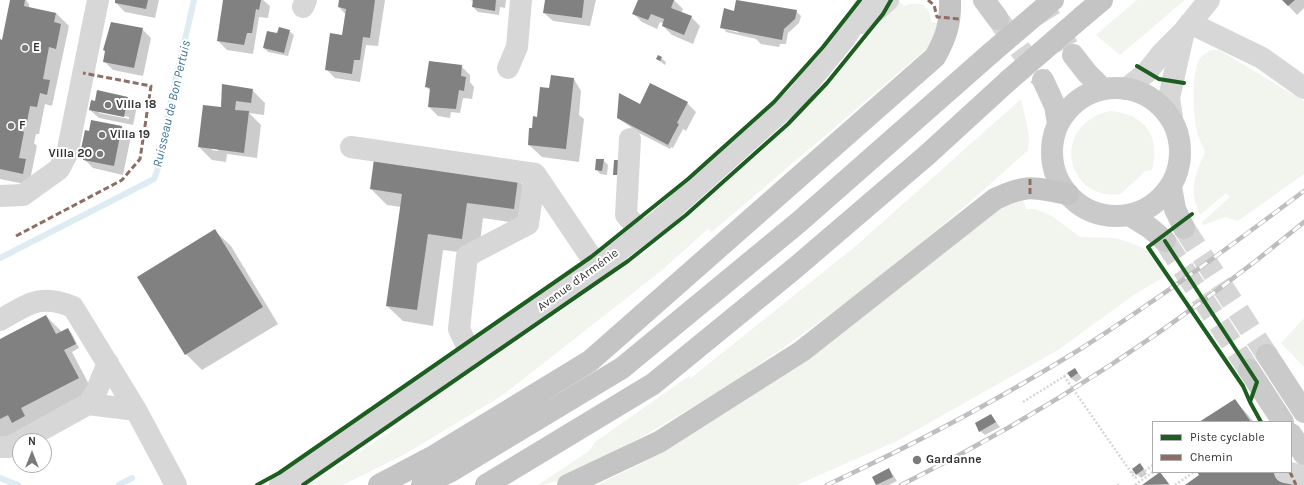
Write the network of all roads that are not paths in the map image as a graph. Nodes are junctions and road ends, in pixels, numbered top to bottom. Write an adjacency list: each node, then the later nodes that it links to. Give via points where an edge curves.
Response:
1 (98, 0): 26 (street, via 67,154 59,169 23,195)
2 (521, 0): 14 (street, via 517,47)
3 (869, 0): 12 (street, Avenue d'Arménie)
4 (888, 0): 12 (street, Avenue d'Arménie)
5 (950, 0): 50 (highway, via 951,19 944,41 935,56 590,361 434,456)
6 (984, 0): 10 (main road)
7 (1053, 0): 51 (highway, bridge, via 799,222 622,368 451,471)
8 (1102, 0): 52 (highway, bridge, via 801,263 653,384)
9 (1209, 0): 11 (street)
10 (998, 19)
11 (1187, 27): 16 (street, via 1262,58); 18 (street, via 1147,72); 19 (street, via 1170,92)
12 (845, 38): 29 (street, Avenue d'Arménie, via 796,98)
13 (1073, 55): 17 (main road)
14 (508, 68)
15 (1043, 80): 20 (main road, via 1055,106)
16 (1304, 88)
17 (1103, 89): 18 (main road); 20 (main road, via 1085,96 1074,104)
18 (1126, 89): 19 (main road, via 1150,97)
19 (1172, 118): 24 (main road, via 1179,134 1181,152 1178,170)
20 (1058, 124): 25 (main road, via 1052,148 1054,167)
21 (630, 139): 29 (street, via 626,215)
22 (351, 147): 23 (street)
23 (535, 174): 31 (street, via 591,257); 33 (street, via 528,224 467,256 459,329)
24 (1171, 187): 27 (main road, via 1153,205); 28 (main road, via 1175,209)
25 (1068, 194): 27 (main road, via 1086,208 1107,215); 53 (highway, via 1029,187 1014,190 995,199 802,351 659,442)
26 (0, 196)
27 (1129, 215): 30 (main road)
28 (1184, 228)
29 (642, 233): 31 (street, Avenue d'Arménie)
30 (1165, 241)
31 (600, 265): 33 (street, Avenue d'Arménie)
32 (0, 320): 35 (street, via 31,303 46,299 59,301 74,307)
33 (473, 354): 49 (street, Avenue d'Arménie)
34 (1267, 355): 39 (main road)
35 (108, 362): 37 (street, via 96,392); 38 (street)
36 (1249, 370): 40 (main road)
37 (88, 404): 38 (street); 41 (street)
38 (136, 410): 48 (street)
39 (1304, 412)
40 (1282, 421)
41 (35, 433)
42 (1292, 436): 45 (main road)
43 (12, 445): 44 (street)
44 (0, 447)
45 (1304, 454)
46 (1292, 473): 47 (street, via 1300,474)
47 (1304, 480)
48 (176, 485)
49 (280, 485)
50 (378, 485)
51 (422, 485)
52 (486, 485)
53 (568, 485)

